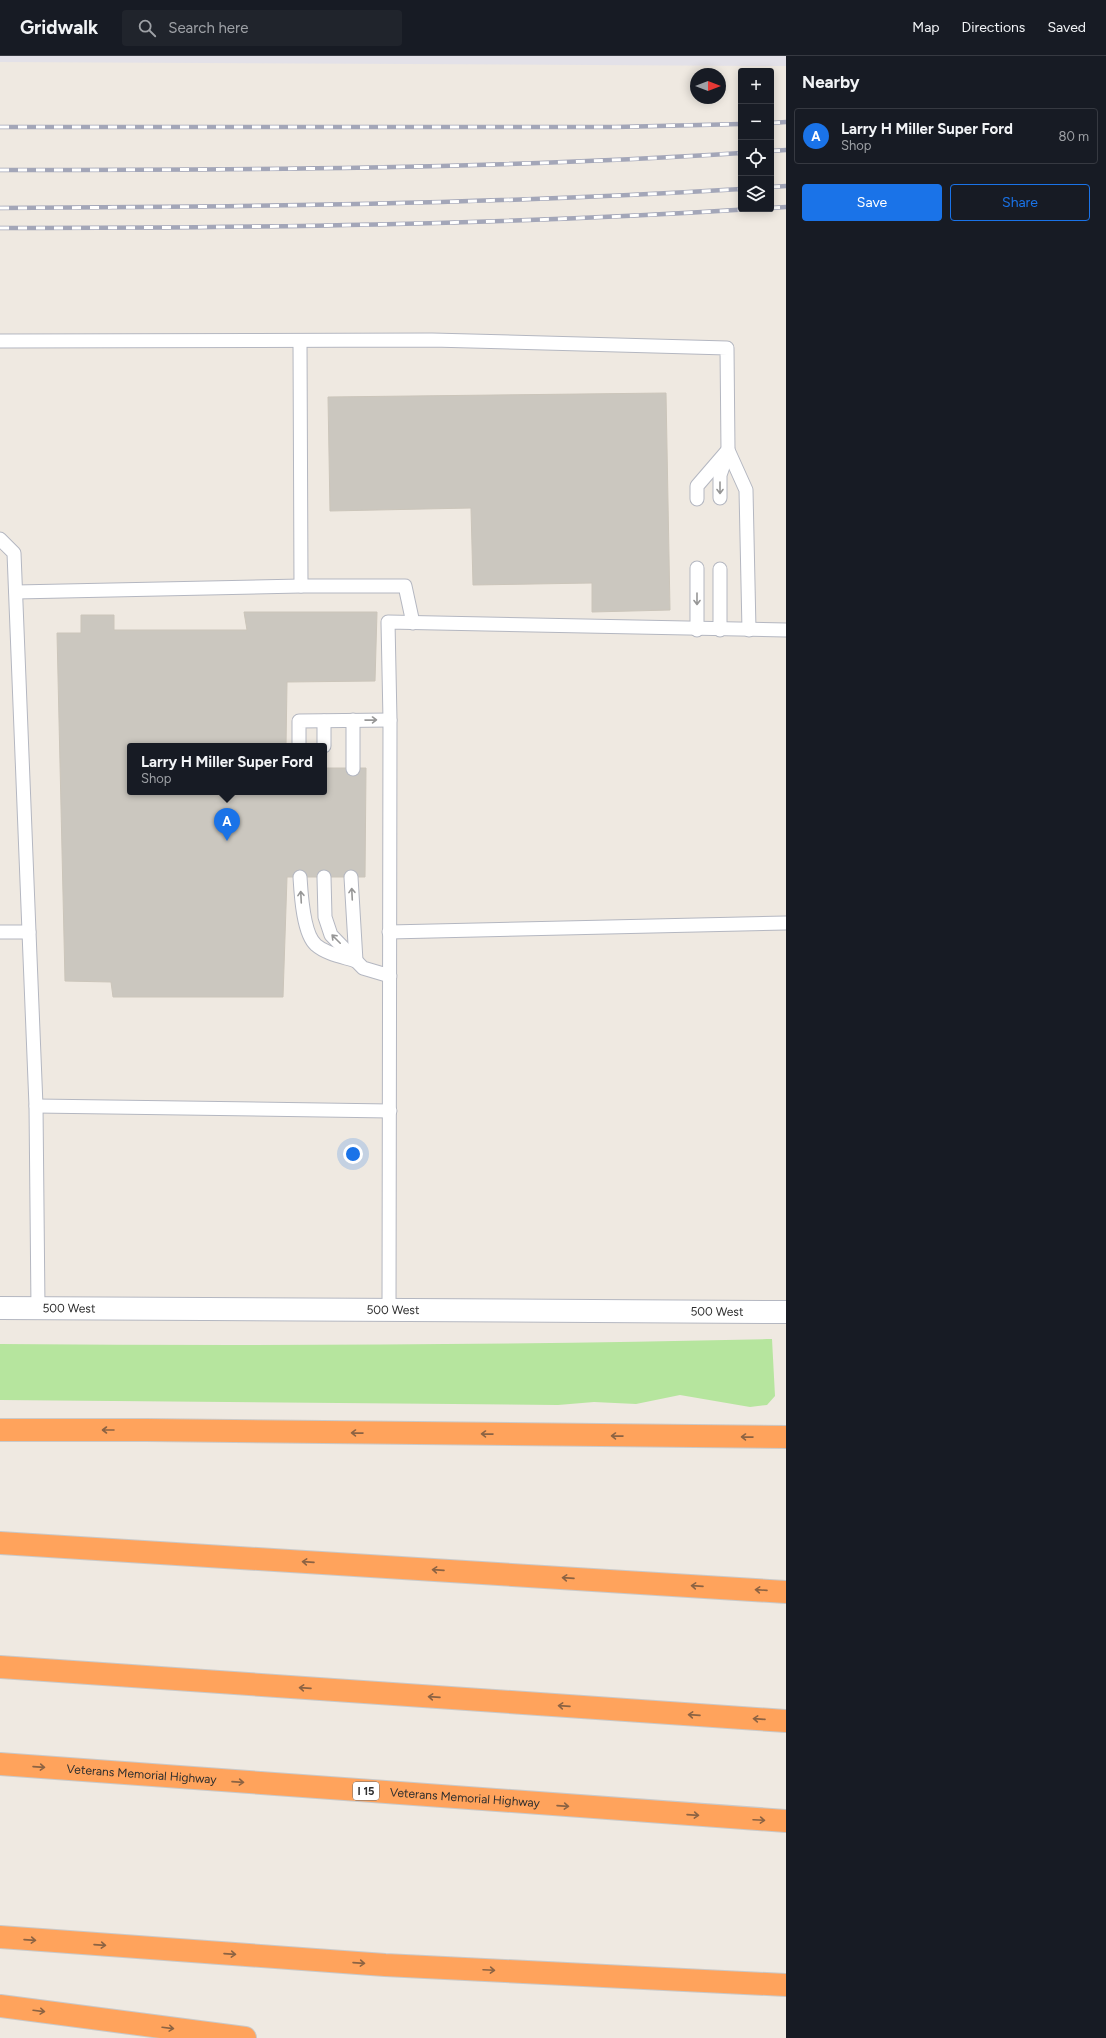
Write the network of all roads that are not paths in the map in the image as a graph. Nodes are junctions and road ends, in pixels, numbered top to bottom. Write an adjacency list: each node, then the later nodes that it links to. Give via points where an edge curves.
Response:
1 (0, 341): 2 (lane)
2 (300, 341): 3 (lane, via 432,340 727,348); 9 (lane)
3 (728, 450): 4 (lane, one-way to 4, via 720,475); 5 (lane, via 697,486); 14 (lane, via 746,490)
4 (720, 498)
5 (697, 499)
6 (0, 539): 10 (lane, via 14,553)
7 (697, 568): 12 (lane, one-way to 12)
8 (720, 569): 13 (lane)
9 (301, 586): 10 (lane); 11 (lane, via 405,586)
10 (16, 592): 27 (lane)
11 (412, 623): 12 (lane); 17 (lane, via 388,622)
12 (697, 630): 13 (lane)
13 (720, 630): 14 (lane)
14 (749, 630): 15 (lane)
15 (786, 630)
16 (353, 720): 17 (lane, one-way to 17); 18 (lane); 21 (lane)
17 (390, 720): 28 (lane)
18 (324, 721): 19 (lane, via 299,721); 20 (lane)
19 (299, 743)
20 (324, 743)
21 (353, 769)
22 (300, 877): 29 (lane, one-way to 22, via 328,952 315,945 302,909)
23 (324, 877): 29 (lane, one-way to 23, via 332,935 326,917)
24 (351, 877): 29 (lane, one-way to 24)
25 (786, 923): 28 (lane)
26 (0, 932): 27 (lane)
27 (29, 932): 31 (lane)
28 (389, 932): 30 (lane)
29 (356, 960): 30 (lane, via 363,968)
30 (390, 976): 32 (lane)
31 (36, 1106): 32 (lane); 34 (lane)
32 (390, 1111): 35 (lane)
33 (0, 1308): 34 (street, 500 West)
34 (38, 1308): 35 (street, 500 West)
35 (389, 1311): 36 (street, 500 West)
36 (786, 1312)
37 (0, 1430): 38 (highway, one-way to 37)
38 (786, 1438)
39 (0, 1543): 40 (highway, one-way to 39)
40 (786, 1592)
41 (0, 1667): 42 (highway, one-way to 41)
42 (786, 1721)
43 (0, 1764): 44 (highway, Veterans Memorial Highway / I 15, one-way to 44)
44 (786, 1821)
45 (0, 1937): 46 (highway, one-way to 46, via 385,1965)
46 (786, 1985)
47 (0, 2006): 48 (highway, one-way to 48)
48 (245, 2038)

